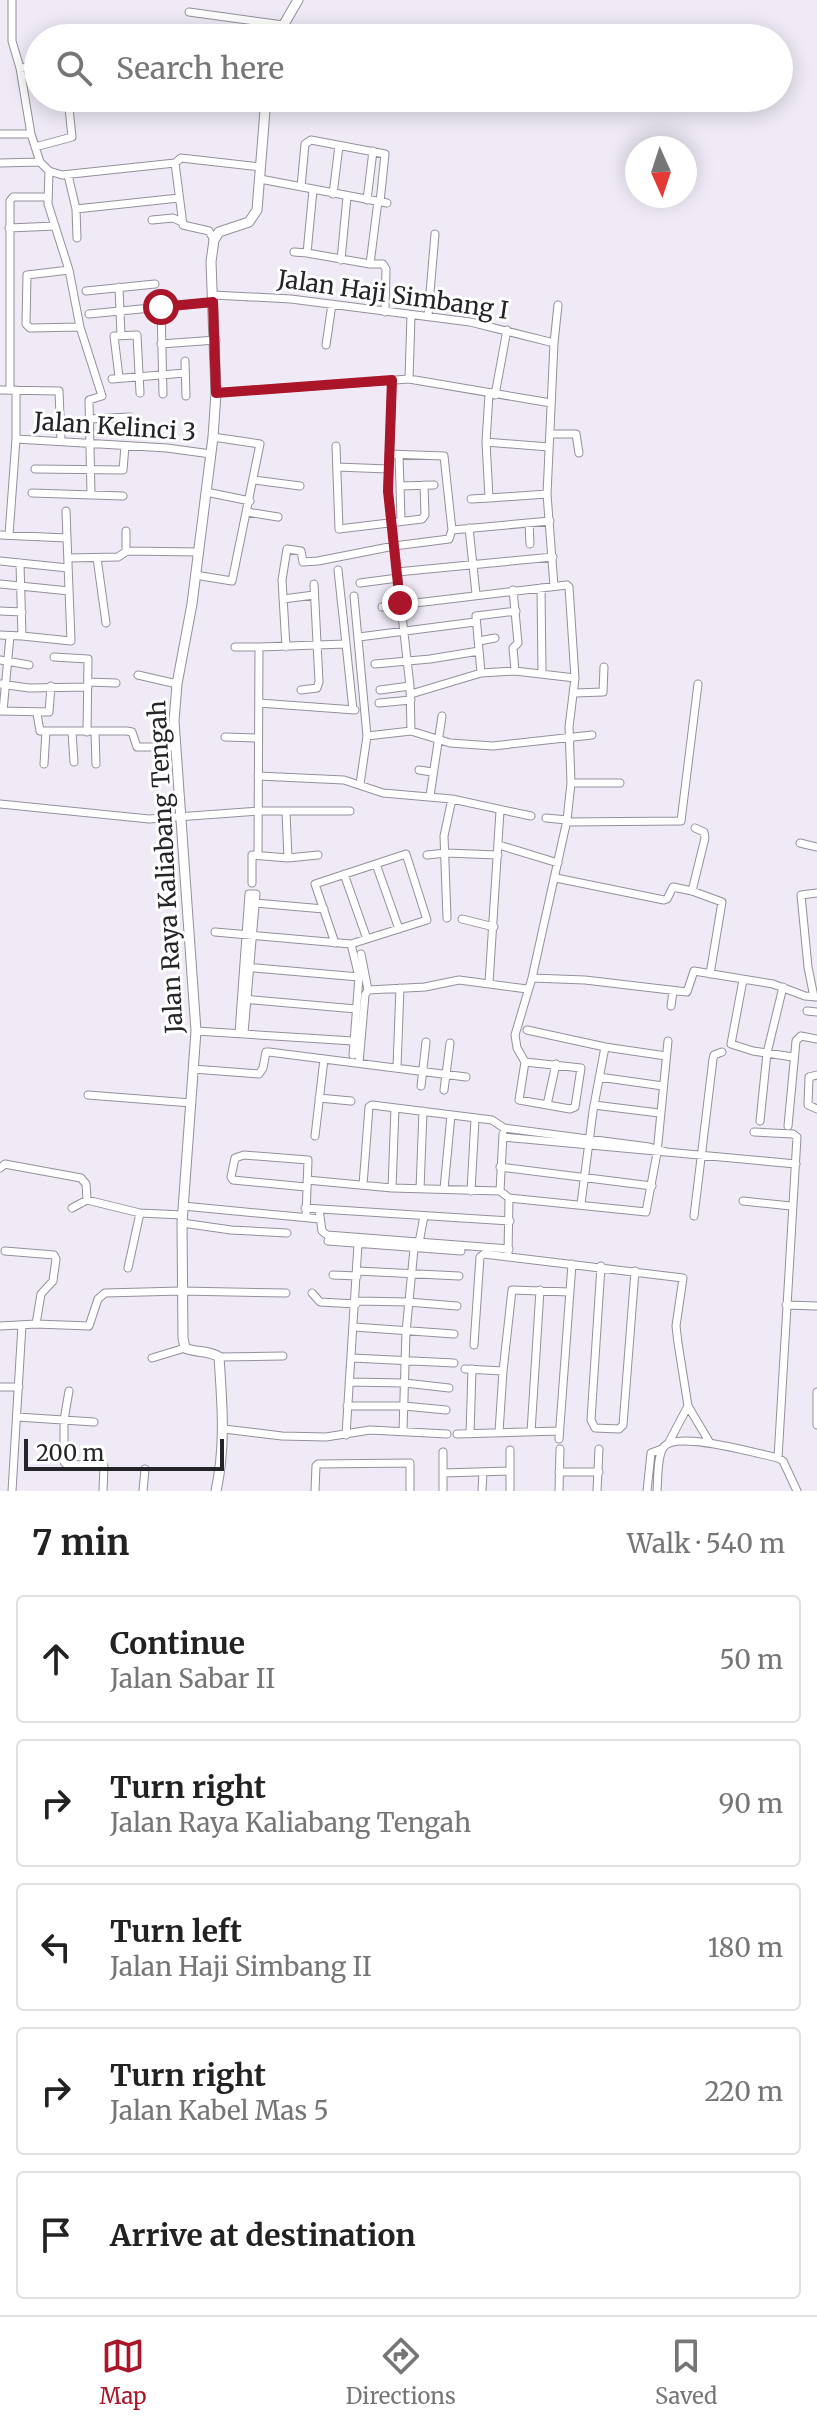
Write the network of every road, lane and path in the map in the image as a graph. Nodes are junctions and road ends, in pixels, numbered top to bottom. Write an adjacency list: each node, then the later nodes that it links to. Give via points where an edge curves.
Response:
1 (12, 0): 6 (street, via 12,41)
2 (298, 0): 5 (main road)
3 (189, 12): 4 (street)
4 (276, 24)
5 (284, 24)
6 (20, 68): 7 (street); 8 (street)
7 (24, 68)
8 (24, 92)
9 (27, 112): 13 (street)
10 (69, 112): 15 (street, via 72,137)
11 (265, 112): 20 (main road)
12 (0, 134): 13 (street)
13 (31, 134): 15 (street)
14 (339, 146): 16 (street); 24 (street, via 306,142); 26 (street)
15 (35, 147): 17 (street)
16 (373, 151): 30 (street); 31 (street, via 385,154)
17 (40, 162): 18 (street); 21 (street)
18 (0, 163)
19 (175, 163): 20 (street, via 181,158); 22 (street); 29 (street)
20 (260, 167): 23 (main road)
21 (49, 171): 22 (street); 27 (street)
22 (68, 175): 32 (street)
23 (260, 179): 24 (street); 39 (main road, via 254,218 219,232)
24 (301, 187): 25 (street)
25 (313, 190): 26 (street); 41 (street)
26 (333, 194): 28 (street)
27 (47, 197): 35 (street); 36 (street, via 11,198)
28 (347, 197): 30 (street); 42 (street)
29 (179, 198): 32 (street); 34 (street)
30 (367, 200): 31 (street)
31 (382, 202): 43 (street)
32 (76, 209): 38 (street)
33 (152, 220): 34 (street)
34 (182, 222): 39 (street, via 209,231)
35 (55, 226): 36 (street); 46 (street)
36 (9, 228): 45 (street)
37 (435, 234): 58 (street)
38 (77, 238)
39 (214, 240): 50 (main road, Jalan Raya Kaliabang Tengah)
40 (294, 252): 41 (street)
41 (307, 253): 42 (street)
42 (341, 260): 43 (street)
43 (370, 264): 55 (street, via 385,266)
44 (0, 267): 45 (street)
45 (10, 267): 73 (street)
46 (69, 270): 59 (street); 59 (street, via 27,275 26,324)
47 (155, 284): 48 (street)
48 (119, 287): 49 (street); 54 (street)
49 (86, 291)
50 (213, 298): 51 (street, Jalan Haji Simbang I); 53 (street, Jalan Haji Simbang I); 62 (main road, Jalan Raya Kaliabang Tengah)
51 (332, 304): 55 (street, Jalan Haji Simbang I); 65 (street)
52 (558, 305): 63 (street)
53 (161, 307): 54 (street, Jalan Haji Simbang I); 64 (street)
54 (119, 311): 56 (street, Jalan Haji Simbang I); 61 (street)
55 (385, 312): 57 (street, Jalan Haji Simbang I)
56 (89, 314)
57 (411, 315): 58 (street, Jalan Haji Simbang I); 70 (street)
58 (428, 316): 60 (street, Jalan Haji Simbang I)
59 (80, 327): 81 (street, via 102,396 89,400)
60 (507, 330): 63 (street, Jalan Haji Simbang I); 77 (street)
61 (121, 335): 69 (street, via 138,336); 69 (street, via 114,338 116,378)
62 (216, 340): 64 (street); 75 (main road, Jalan Raya Kaliabang Tengah)
63 (554, 343): 79 (street)
64 (161, 344): 68 (street)
65 (326, 345)
66 (185, 361): 67 (street)
67 (185, 373): 68 (street); 78 (street)
68 (162, 374): 69 (street); 76 (street)
69 (140, 375): 74 (street)
70 (409, 379): 71 (street); 77 (street)
71 (392, 380): 75 (street); 93 (street)
72 (0, 390): 73 (street)
73 (13, 390): 84 (street); 85 (street, via 59,391)
74 (140, 393)
75 (216, 393): 83 (main road, Jalan Raya Kaliabang Tengah)
76 (163, 394)
77 (492, 395): 79 (street); 86 (street)
78 (186, 396)
79 (551, 403): 82 (street)
80 (130, 417): 81 (street)
81 (90, 419): 87 (street)
82 (550, 434): 90 (street); 91 (street, via 576,434)
83 (213, 437): 92 (main road, Jalan Raya Kaliabang Tengah); 99 (street, via 260,444)
84 (16, 439): 85 (street, Jalan Kelinci 3); 123 (street)
85 (61, 441): 87 (street, Jalan Kelinci 3)
86 (486, 442): 90 (street); 109 (street)
87 (91, 444): 88 (street, Jalan Kelinci 3); 98 (street)
88 (125, 446): 92 (street, Jalan Kelinci 3); 98 (street, via 123,470)
89 (336, 446): 95 (street)
90 (549, 447): 107 (street)
91 (579, 453)
92 (211, 454): 104 (main road, Jalan Raya Kaliabang Tengah)
93 (389, 454): 94 (street); 97 (street)
94 (399, 455): 103 (street); 120 (street, via 444,456)
95 (337, 467): 97 (street); 117 (street, via 339,529)
96 (35, 469): 98 (street)
97 (388, 469): 117 (street)
98 (92, 470): 106 (street)
99 (254, 480): 102 (street); 111 (street)
100 (424, 485): 101 (street); 103 (street); 115 (street, via 424,517)
101 (434, 485)
102 (300, 486)
103 (400, 486): 115 (street)
104 (206, 492): 111 (street); 128 (main road, Jalan Raya Kaliabang Tengah)
105 (32, 493): 106 (street)
106 (91, 494): 108 (street)
107 (547, 494): 109 (street); 116 (street)
108 (123, 496)
109 (489, 498): 110 (street)
110 (471, 499)
111 (250, 501): 113 (street)
112 (66, 511): 124 (street)
113 (247, 512): 114 (street); 137 (street, via 232,581)
114 (278, 517)
115 (401, 520): 117 (street)
116 (550, 521): 118 (street); 129 (street)
117 (390, 522): 126 (street)
118 (529, 523): 119 (street); 125 (street)
119 (469, 528): 120 (street); 134 (street)
120 (452, 530): 126 (street, via 449,539)
121 (126, 531): 127 (street)
122 (0, 535): 123 (street)
123 (9, 535): 124 (street)
124 (67, 538): 130 (street)
125 (530, 544)
126 (394, 546): 138 (street); 150 (street, via 305,562 300,550 287,549)
127 (126, 551): 128 (street); 131 (street)
128 (198, 552): 137 (main road, Jalan Raya Kaliabang Tengah)
129 (553, 557): 134 (street); 143 (street)
130 (68, 558): 131 (street); 135 (street)
131 (97, 558): 157 (street)
132 (0, 561): 133 (street)
133 (20, 563): 135 (street); 142 (street)
134 (474, 565): 138 (street); 147 (street)
135 (68, 568): 146 (street)
136 (338, 570): 165 (street)
137 (195, 575): 184 (main road, Jalan Raya Kaliabang Tengah)
138 (397, 575): 139 (street); 151 (street)
139 (360, 583)
140 (0, 584): 142 (street)
141 (314, 584): 148 (street)
142 (19, 586): 146 (street); 155 (street)
143 (554, 586): 144 (street); 181 (street, via 569,587)
144 (541, 588): 145 (street); 179 (street)
145 (513, 590): 147 (street); 154 (street)
146 (69, 591): 161 (street, via 71,641)
147 (476, 594): 151 (street)
148 (314, 595): 150 (street); 166 (street)
149 (354, 596): 162 (street)
150 (283, 599): 169 (street)
151 (400, 603): 152 (street); 158 (street)
152 (382, 607)
153 (0, 611): 155 (street)
154 (516, 611): 156 (street, via 477,615); 177 (street)
155 (22, 612): 161 (street)
156 (475, 622): 158 (street); 164 (street)
157 (106, 623)
158 (403, 633): 162 (street); 173 (street)
159 (0, 635): 160 (street)
160 (10, 636): 161 (street); 172 (street)
161 (22, 636)
162 (359, 637): 196 (street)
163 (495, 638): 164 (street)
164 (479, 641): 170 (street)
165 (346, 644): 166 (street); 194 (street)
166 (317, 646): 169 (street); 188 (street, via 318,687)
167 (235, 647): 168 (street)
168 (259, 647): 169 (street); 192 (street)
169 (286, 647)
170 (479, 651): 173 (street); 178 (street)
171 (54, 657): 186 (street, via 87,658)
172 (4, 660): 175 (street); 183 (street)
173 (408, 660): 174 (street); 190 (street)
174 (375, 664)
175 (29, 665)
176 (604, 667): 191 (street, via 603,692)
177 (515, 671): 178 (street); 179 (street)
178 (481, 673): 190 (street)
179 (542, 673): 181 (street)
180 (138, 675): 184 (street)
181 (575, 678): 191 (street)
182 (116, 683): 186 (street)
183 (3, 684): 187 (street); 195 (street)
184 (177, 684): 209 (main road, Jalan Raya Kaliabang Tengah)
185 (698, 684): 229 (street, via 681,821)
186 (88, 685): 187 (street); 202 (street)
187 (51, 686): 197 (street, via 51,711)
188 (301, 690)
189 (380, 690): 190 (street)
190 (411, 693): 193 (street); 200 (street)
191 (575, 693): 207 (street)
192 (259, 703): 194 (street); 206 (street)
193 (379, 703)
194 (353, 710): 196 (street)
195 (2, 711): 197 (street)
196 (365, 712): 204 (street)
197 (37, 714): 199 (street, via 39,730)
198 (442, 716): 208 (street)
199 (46, 731): 201 (street); 211 (street)
200 (411, 731): 204 (street); 208 (street)
201 (72, 732): 202 (street); 210 (street)
202 (91, 732): 209 (street, via 129,731 137,747); 212 (street)
203 (592, 735): 207 (street)
204 (367, 736): 218 (street)
205 (225, 737): 206 (street)
206 (257, 738): 215 (street)
207 (569, 738): 208 (street, via 493,746); 216 (street)
208 (439, 741): 214 (street)
209 (175, 747): 227 (main road, Jalan Raya Kaliabang Tengah)
210 (74, 762)
211 (44, 764)
212 (96, 764)
213 (419, 770): 214 (street)
214 (432, 772): 219 (street)
215 (258, 776): 218 (street); 222 (street)
216 (571, 783): 217 (street); 229 (street)
217 (620, 783)
218 (360, 784): 219 (street, via 383,793)
219 (430, 796): 220 (street)
220 (452, 799): 224 (street); 234 (street)
221 (0, 804): 227 (street, via 149,819)
222 (258, 811): 225 (street); 227 (street); 235 (street)
223 (350, 811): 225 (street)
224 (500, 811): 226 (street); 232 (street)
225 (286, 812): 239 (street)
226 (531, 816)
227 (179, 817): 277 (main road, Jalan Raya Kaliabang Tengah)
228 (546, 818): 229 (street)
229 (567, 821): 240 (street)
230 (695, 828): 245 (street, via 705,838)
231 (800, 843): 233 (street)
232 (499, 845): 238 (street); 240 (street)
233 (817, 847)
234 (446, 853): 237 (street); 238 (street); 248 (street)
235 (258, 855): 239 (street); 244 (street, via 252,857)
236 (318, 855): 239 (street)
237 (427, 855)
238 (498, 855): 250 (street)
239 (288, 858)
240 (558, 863): 243 (street)
241 (376, 864): 242 (street); 251 (street); 251 (street, via 406,854 427,920)
242 (344, 874): 247 (street, via 315,884); 254 (street)
243 (556, 878): 245 (street, via 664,900 672,887); 262 (street)
244 (252, 883)
245 (692, 891): 260 (street, via 722,903)
246 (817, 893): 259 (street, via 801,895)
247 (324, 909): 253 (street, via 255,903 256,894 249,894); 255 (street)
248 (447, 918)
249 (462, 919): 250 (street)
250 (494, 927): 264 (street)
251 (399, 929): 254 (street)
252 (215, 932): 253 (street)
253 (248, 935): 255 (street); 258 (street)
254 (367, 939): 256 (street)
255 (335, 943): 256 (street)
256 (351, 944): 261 (street)
257 (361, 954): 268 (street)
258 (245, 968): 261 (street); 271 (street)
259 (813, 968): 270 (street)
260 (710, 974): 263 (street); 269 (street, via 693,972 689,991)
261 (359, 977): 273 (street)
262 (532, 978): 267 (street); 269 (street)
263 (743, 980): 265 (street); 286 (street, via 731,1044)
264 (489, 983): 266 (street, via 459,980); 267 (street)
265 (783, 987): 270 (street); 286 (street)
266 (400, 988): 268 (street); 294 (street)
267 (527, 989): 291 (street, via 515,1041)
268 (368, 990): 292 (street)
269 (673, 992): 272 (street)
270 (816, 997)
271 (244, 999): 273 (street); 278 (street)
272 (671, 1006)
273 (356, 1009): 280 (street)
274 (807, 1011): 275 (street)
275 (817, 1012)
276 (527, 1030): 284 (street)
277 (196, 1031): 278 (street); 295 (main road, Jalan Raya Kaliabang Tengah)
278 (241, 1033): 280 (street)
279 (817, 1039): 289 (street, via 798,1037)
280 (353, 1041): 287 (street)
281 (668, 1041): 288 (street)
282 (426, 1042): 296 (street)
283 (450, 1043): 297 (street)
284 (605, 1047): 288 (street); 300 (street)
285 (722, 1052): 324 (street, via 713,1056)
286 (767, 1053): 289 (street); 316 (street)
287 (353, 1055)
288 (666, 1056): 302 (street)
289 (793, 1057): 317 (street)
290 (324, 1059): 292 (street); 295 (street, via 269,1052 259,1074); 305 (street)
291 (525, 1062): 293 (street); 308 (street, via 519,1100)
292 (359, 1063): 294 (street)
293 (556, 1064): 308 (street); 308 (street, via 581,1068 577,1105)
294 (397, 1067): 296 (street)
295 (193, 1069): 307 (main road, Jalan Raya Kaliabang Tengah)
296 (423, 1070): 297 (street); 301 (street)
297 (446, 1074): 299 (street); 303 (street)
298 (817, 1075): 311 (street, via 809,1077 808,1105)
299 (466, 1077)
300 (599, 1077): 302 (street); 309 (street)
301 (421, 1086)
302 (663, 1086): 313 (street)
303 (444, 1090)
304 (88, 1095): 307 (street)
305 (319, 1098): 306 (street); 320 (street)
306 (351, 1101)
307 (191, 1103): 346 (main road, Jalan Raya Kaliabang Tengah)
308 (547, 1105)
309 (594, 1105): 313 (street); 322 (street)
310 (395, 1108): 312 (street); 330 (street, via 369,1107); 332 (street)
311 (817, 1109)
312 (423, 1111): 314 (street); 333 (street)
313 (659, 1113): 323 (street)
314 (451, 1115): 315 (street); 334 (street)
315 (475, 1119): 318 (street, via 492,1120); 335 (street)
316 (760, 1121)
317 (788, 1126)
318 (504, 1128): 321 (street); 322 (street)
319 (754, 1132): 325 (street, via 797,1137)
320 (315, 1136)
321 (503, 1137): 322 (street); 326 (street)
322 (590, 1142): 323 (street); 328 (street)
323 (657, 1151): 324 (street); 331 (street)
324 (701, 1156): 325 (street); 348 (street)
325 (796, 1164): 341 (street)
326 (500, 1167): 328 (street); 336 (street)
327 (0, 1168): 338 (street, via 5,1164 79,1178 86,1184)
328 (585, 1177): 331 (street); 340 (street)
329 (306, 1183): 329 (street, via 306,1159 235,1158 234,1180); 330 (street); 344 (street)
330 (363, 1185): 332 (street)
331 (652, 1186): 340 (street, via 646,1212)
332 (392, 1188): 333 (street)
333 (420, 1189): 334 (street)
334 (444, 1189): 335 (street)
335 (471, 1191): 336 (street)
336 (500, 1191): 337 (street)
337 (509, 1198): 340 (street); 350 (street)
338 (87, 1200): 342 (street); 345 (street)
339 (743, 1201): 341 (street)
340 (581, 1204)
341 (791, 1206): 373 (street)
342 (72, 1208)
343 (319, 1209): 344 (street); 347 (street); 349 (street)
344 (306, 1212): 346 (street); 349 (street)
345 (140, 1213): 346 (street); 360 (street)
346 (182, 1215): 351 (street, via 231,1230); 367 (main road, Jalan Raya Kaliabang Tengah)
347 (424, 1216): 350 (street); 354 (street)
348 (694, 1216)
349 (320, 1219): 354 (street, via 327,1235)
350 (510, 1221): 357 (street)
351 (287, 1233)
352 (328, 1241): 353 (street)
353 (358, 1244): 354 (street); 363 (street)
354 (416, 1246): 356 (street); 357 (street); 362 (street)
355 (5, 1251): 376 (street, via 56,1259 53,1281 41,1294)
356 (461, 1251)
357 (509, 1253): 358 (street); 382 (street, via 480,1257)
358 (572, 1264): 359 (street); 368 (street)
359 (601, 1266): 361 (street); 361 (street, via 591,1420 595,1428 623,1425)
360 (128, 1268)
361 (635, 1271): 400 (street, via 683,1278 676,1326)
362 (412, 1272): 363 (street); 365 (street); 371 (street)
363 (357, 1274): 364 (street); 372 (street)
364 (333, 1275)
365 (459, 1276)
366 (540, 1290): 368 (street); 390 (street, via 511,1291); 409 (street)
367 (181, 1291): 369 (street); 376 (street, via 105,1293 89,1326); 383 (main road, Jalan Raya Kaliabang Tengah)
368 (570, 1292): 409 (street, via 559,1435)
369 (286, 1293)
370 (312, 1293): 372 (street, via 320,1302)
371 (408, 1302): 372 (street); 374 (street); 380 (street)
372 (356, 1303): 379 (street)
373 (786, 1305): 375 (street); 422 (street)
374 (457, 1306)
375 (817, 1306)
376 (36, 1324): 377 (street)
377 (22, 1325): 378 (street); 394 (street)
378 (0, 1326)
379 (354, 1327): 380 (street); 387 (street)
380 (406, 1332): 381 (street); 388 (street)
381 (454, 1334)
382 (474, 1345)
383 (185, 1348): 385 (main road); 386 (street)
384 (283, 1356): 385 (street)
385 (219, 1357): 406 (main road)
386 (152, 1358)
387 (352, 1358): 388 (street); 391 (street)
388 (405, 1360): 389 (street); 392 (street)
389 (454, 1363)
390 (503, 1371): 408 (street); 412 (street, via 469,1369)
391 (349, 1382): 392 (street); 398 (street)
392 (405, 1383): 395 (street); 399 (street)
393 (0, 1387): 394 (street)
394 (19, 1387): 402 (street)
395 (449, 1388)
396 (69, 1391): 403 (street)
397 (817, 1392): 405 (street)
398 (347, 1406): 399 (street); 413 (street)
399 (404, 1406): 401 (street); 407 (street)
400 (688, 1406): 414 (street); 415 (street)
401 (446, 1410)
402 (17, 1417): 403 (street); 430 (street)
403 (64, 1420): 404 (street); 431 (street, via 65,1464 104,1466)
404 (94, 1422)
405 (817, 1425)
406 (224, 1429): 413 (street, via 282,1436); 433 (main road)
407 (403, 1431): 410 (street); 413 (street)
408 (499, 1432): 409 (street); 412 (street)
409 (531, 1432)
410 (447, 1434)
411 (457, 1434): 412 (street)
412 (470, 1434)
413 (346, 1435)
414 (669, 1442): 415 (street); 418 (street)
415 (710, 1443): 422 (street)
416 (560, 1449): 427 (street)
417 (599, 1449): 428 (street)
418 (662, 1449): 441 (street, via 651,1453); 442 (street)
419 (510, 1450): 425 (street)
420 (443, 1452): 429 (street)
421 (410, 1453): 423 (street)
422 (778, 1458): 443 (street)
423 (410, 1465): 434 (street, via 318,1464); 435 (street)
424 (145, 1469): 432 (street)
425 (510, 1471): 426 (street); 438 (street)
426 (483, 1472): 429 (street); 437 (street)
427 (559, 1472): 428 (street); 439 (street)
428 (599, 1472): 440 (street)
429 (443, 1473): 436 (street)
430 (12, 1491)
431 (103, 1491)
432 (143, 1491)
433 (216, 1491)
434 (315, 1491)
435 (410, 1491)
436 (443, 1491)
437 (482, 1491)
438 (510, 1491)
439 (559, 1491)
440 (597, 1491)
441 (647, 1491)
442 (657, 1491)
443 (797, 1491)

